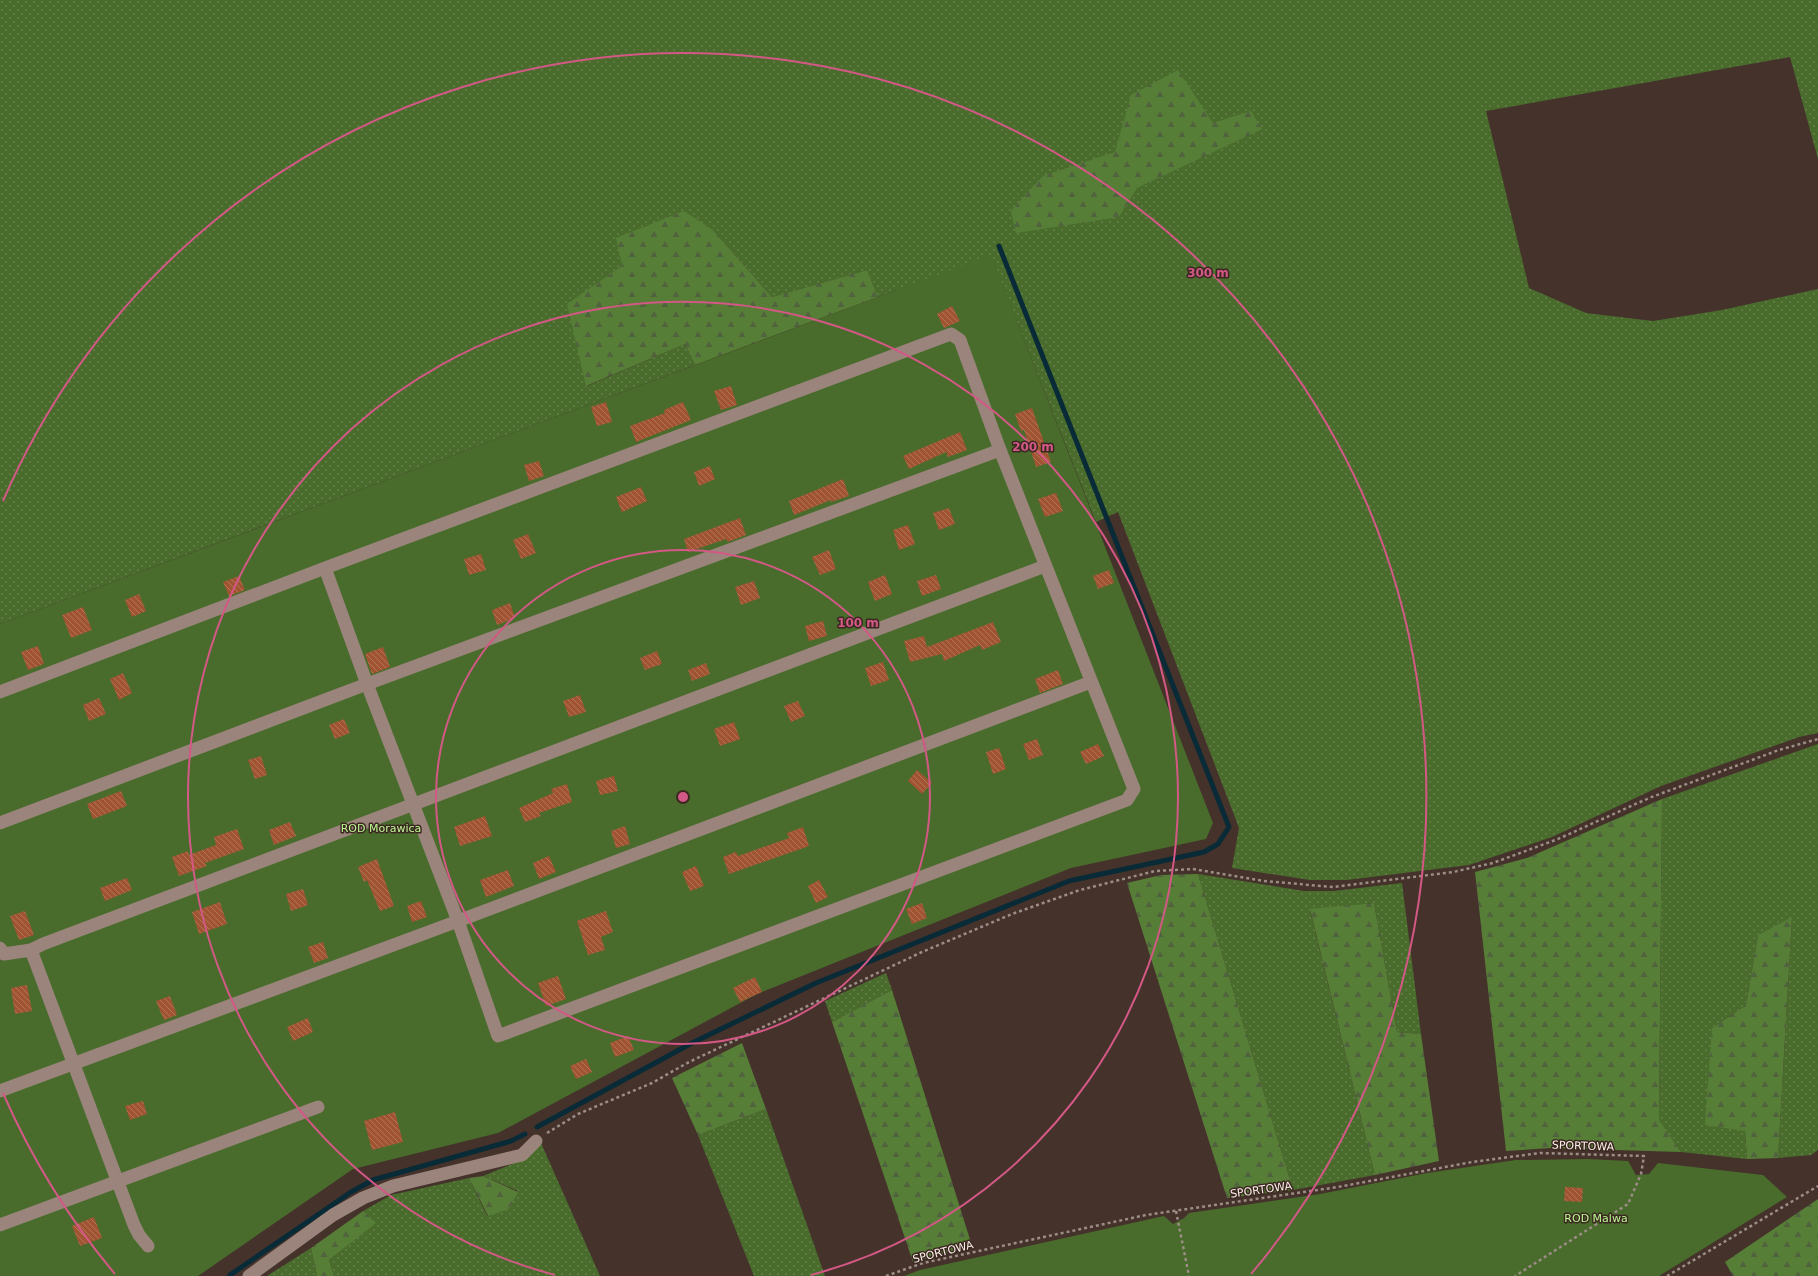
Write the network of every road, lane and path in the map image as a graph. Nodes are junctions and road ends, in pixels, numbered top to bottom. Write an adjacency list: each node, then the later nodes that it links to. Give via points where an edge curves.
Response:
1 (1000, 450): 2 (street); 3 (street, via 960,340 952,334); 5 (street)
2 (1045, 566): 4 (street); 8 (street)
3 (325, 568): 5 (street); 6 (street)
4 (1091, 682): 10 (street); 10 (street, via 1134,789 1127,800 498,1036)
5 (367, 684): 8 (street); 9 (street)
6 (0, 692)
7 (1818, 740): 16 (path, via 1779,750 1649,798 1558,839 1493,863 1453,872 1333,887 1193,869 1155,871 1080,890 1012,914 922,952 695,1059 652,1083 578,1114)
8 (414, 804): 10 (street); 11 (street)
9 (0, 823)
10 (458, 921): 13 (street)
11 (31, 950): 12 (street); 13 (street)
12 (2, 952)
13 (74, 1065): 14 (street); 17 (street)
14 (0, 1091)
15 (318, 1107): 17 (street)
16 (536, 1141): 22 (street, via 522,1155 393,1186 363,1198 334,1215)
17 (118, 1182): 20 (street); 21 (street, via 134,1225)
18 (1818, 1186): 26 (path)
19 (1176, 1211): 23 (path, SPORTOWA, via 1146,1215 923,1263); 24 (path); 25 (path, SPORTOWA, via 1338,1188 1472,1162 1540,1153 1644,1156 1641,1174 1628,1204)
20 (0, 1225)
21 (148, 1246)
22 (249, 1276)
23 (886, 1276)
24 (1189, 1276)
25 (1515, 1276)
26 (1667, 1276)

